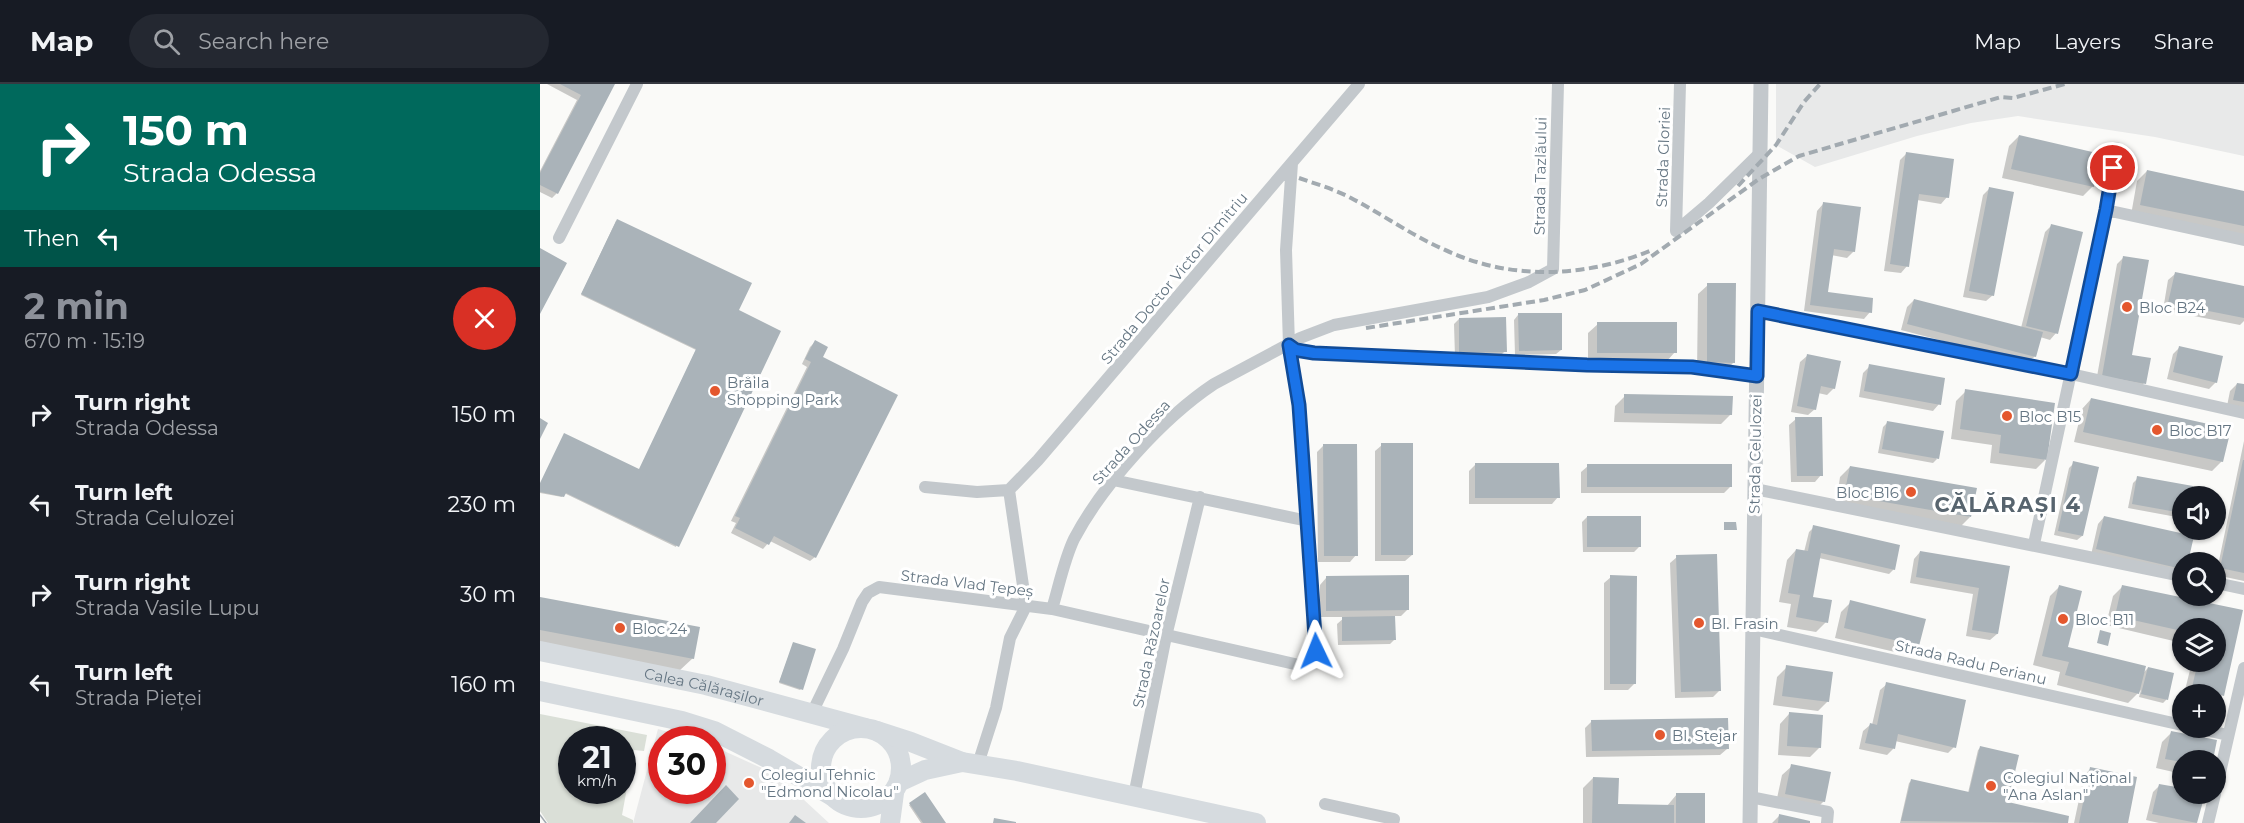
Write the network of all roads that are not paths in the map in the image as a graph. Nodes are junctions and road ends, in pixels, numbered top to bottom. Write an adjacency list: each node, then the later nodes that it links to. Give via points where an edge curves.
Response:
1 (637, 84): 10 (street)
2 (1359, 84): 8 (street, Strada Doctor Victor Dimitriu)
3 (1558, 84): 12 (street, Strada Tazlăului)
4 (1680, 84): 7 (street, Strada Gloriei, via 1676,231)
5 (1761, 84): 7 (street, Strada Celulozei)
6 (2116, 148): 9 (street)
7 (1760, 153): 13 (street, Strada Celulozei)
8 (1292, 163): 14 (street, via 1286,250); 21 (street, Strada Doctor Victor Dimitriu)
9 (2106, 210): 11 (street); 15 (street)
10 (559, 238)
11 (2244, 240)
12 (1553, 269): 14 (street, Strada Odessa, via 1488,297 1334,325)
13 (1758, 311): 15 (street); 16 (street, Strada Celulozei)
14 (1289, 345): 16 (street, via 1314,353 1692,367); 18 (street, Strada Odessa, via 1214,384 1181,408); 23 (street, via 1299,405)
15 (2071, 374): 17 (street); 24 (street)
16 (1757, 376): 20 (street, Strada Celulozei)
17 (2244, 413)
18 (1113, 480): 22 (street); 29 (street, Strada Odessa, via 1073,542)
19 (925, 487): 21 (street, via 976,492)
20 (1755, 489): 24 (street); 30 (street, Strada Celulozei)
21 (1009, 490): 28 (street)
22 (1200, 497): 23 (street); 31 (street, Strada Răzoarelor)
23 (1308, 520): 31 (street, Strada Vlad Țepeș, via 1316,643 1313,659 1299,665)
24 (2034, 544): 25 (street)
25 (2172, 574)
26 (2226, 584): 27 (street)
27 (2244, 589)
28 (1026, 606): 29 (street, Strada Vlad Țepeș); 35 (street, Strada Vlad Țepeș, via 879,587 862,602); 40 (street, via 1010,638 996,708)
29 (1052, 609): 31 (street, Strada Vlad Țepeș)
30 (1753, 629): 36 (street, Strada Radu Perianu); 43 (street, Strada Celulozei)
31 (1166, 636): 42 (street, Strada Răzoarelor)
32 (540, 651): 35 (main road, Calea Călărașilor, via 706,685)
33 (2244, 668): 38 (street)
34 (540, 692): 44 (main road, via 714,731)
35 (812, 713): 37 (main road, Calea Călărașilor)
36 (2172, 722)
37 (871, 730): 40 (main road, Calea Călărașilor); 41 (main road, via 887,737 895,746 902,770); 44 (main road, via 854,728 842,733 825,751 822,776)
38 (2228, 735): 39 (street)
39 (2225, 750)
40 (970, 763): 41 (main road, Calea Călărașilor, via 925,770); 42 (main road, Calea Călărașilor)
41 (897, 787): 44 (main road, via 885,802 873,807 861,809); 49 (main road)
42 (1134, 796): 47 (main road, Calea Călărașilor)
43 (1750, 797): 51 (street, Strada Celulozei); 52 (street, via 1828,812)
44 (836, 799): 48 (main road)
45 (1324, 804): 50 (street, via 1394,819)
46 (2212, 804): 53 (street)
47 (1244, 822)
48 (856, 823)
49 (890, 823)
50 (1393, 823)
51 (1750, 823)
52 (1827, 823)
53 (2208, 823)

